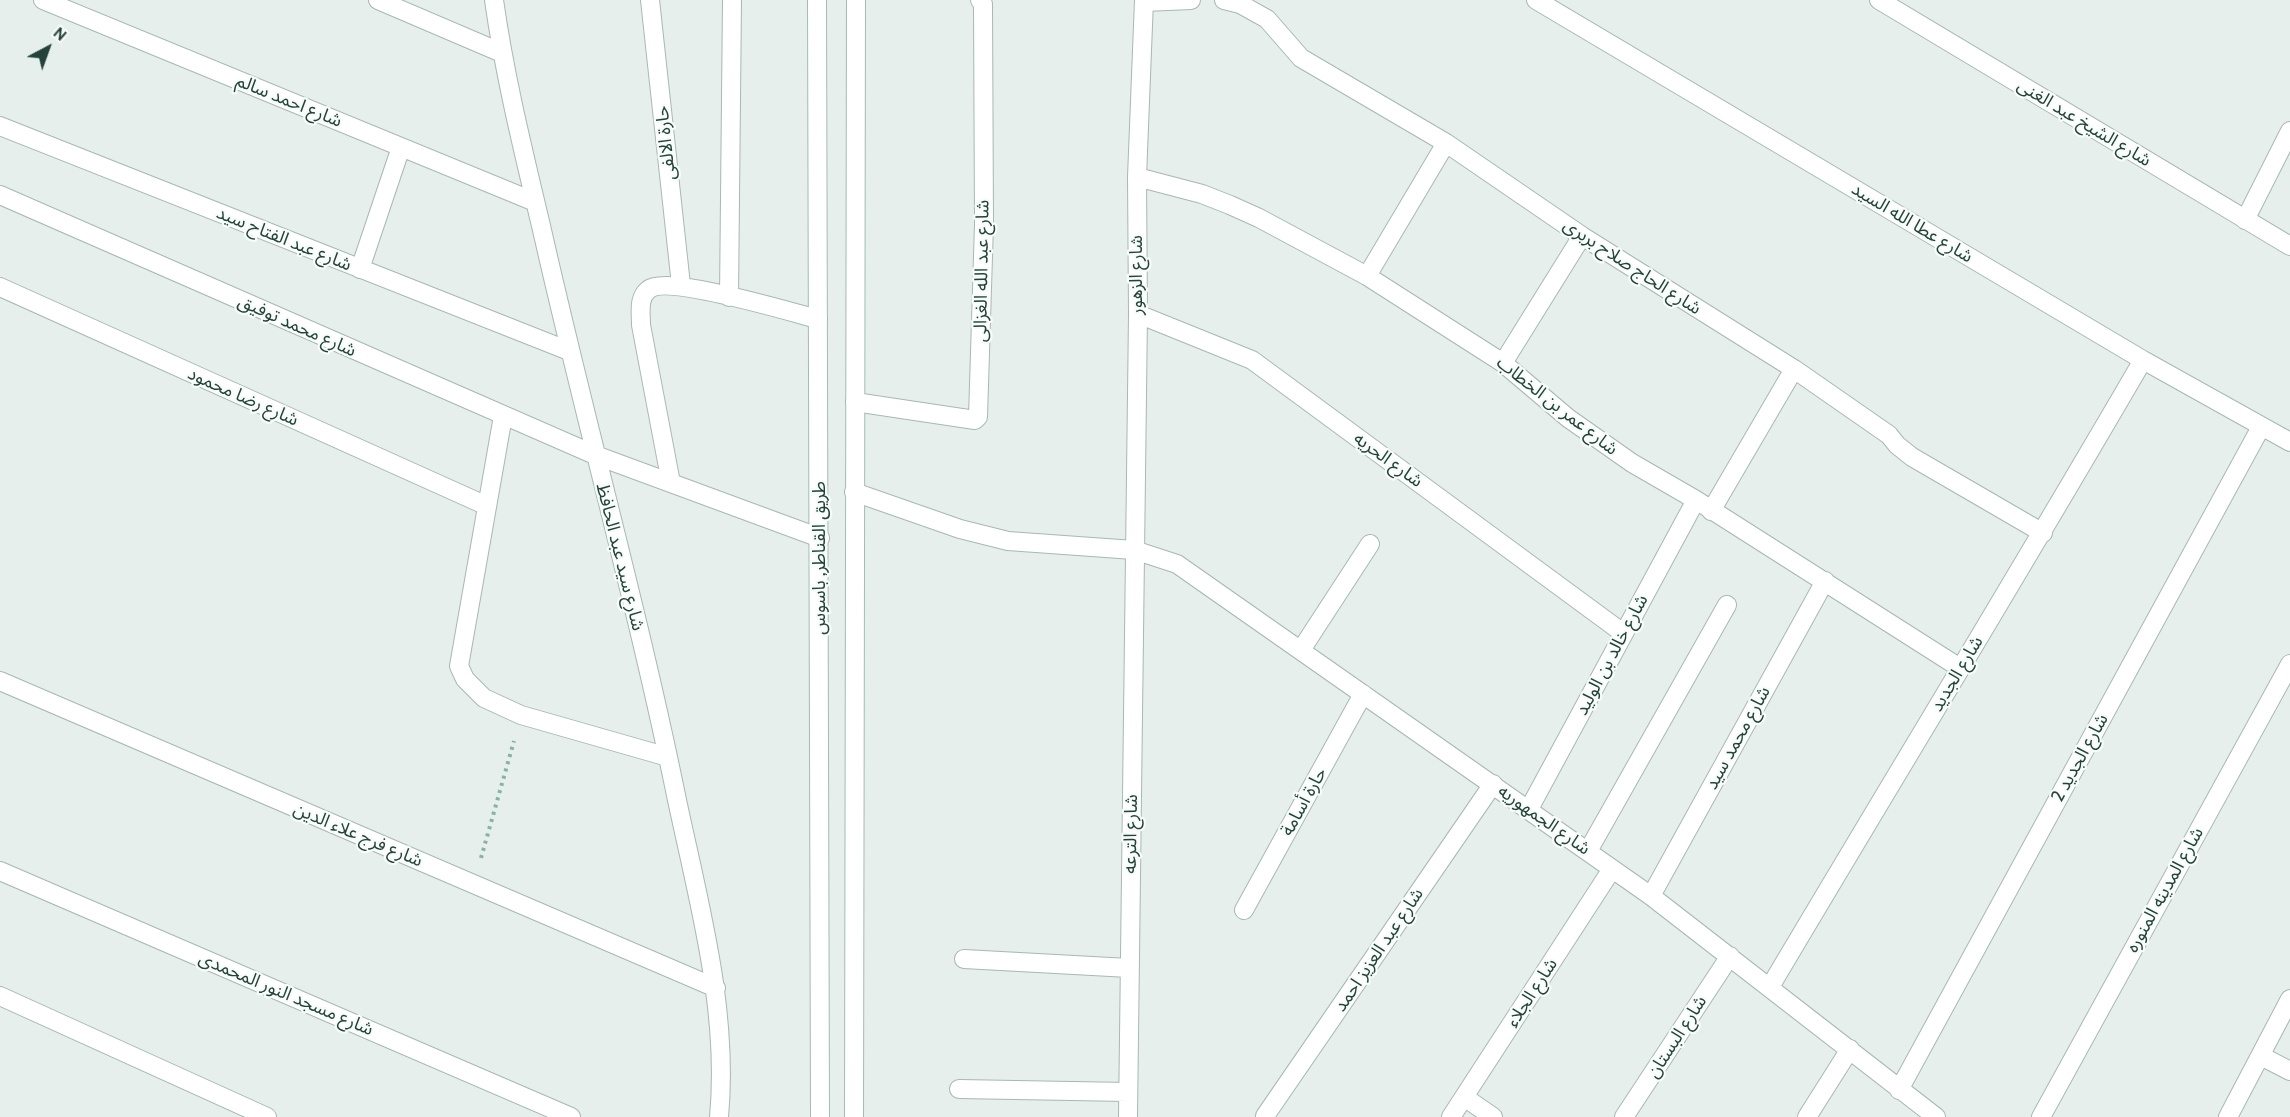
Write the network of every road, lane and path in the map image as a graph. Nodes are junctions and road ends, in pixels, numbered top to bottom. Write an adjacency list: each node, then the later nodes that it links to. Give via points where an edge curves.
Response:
1 (42, 0): 18 (street, شارع احمد سالم)
2 (378, 0): 14 (street)
3 (494, 0): 14 (street, شارع سيد عبد الحافظ)
4 (650, 0): 27 (street, حارة الالفى)
5 (732, 0): 29 (street)
6 (818, 0): 31 (street, طريق القناطر, باسوس)
7 (856, 0): 36 (street, طريق القناطر, باسوس)
8 (980, 0): 36 (street, شارع عبد الله الغزالى, via 984,224 978,417 975,420)
9 (1191, 0): 13 (street)
10 (1224, 0): 17 (street, شارع الحاج صلاح بربرى, via 1267,19 1301,58)
11 (1536, 0): 33 (street, شارع عطا الله السيد)
12 (1879, 0): 22 (street, شارع الشيخ عبد الغنى)
13 (1144, 1): 19 (street, شارع الزهور)
14 (501, 53): 21 (street, شارع سيد عبد الحافظ)
15 (0, 126): 25 (street, شارع عبد الفتاح سيد)
16 (2290, 131): 22 (street)
17 (1446, 143): 23 (street, شارع الحاج صلاح بربرى); 26 (street)
18 (401, 147): 21 (street, شارع احمد سالم); 25 (street)
19 (1137, 177): 26 (street, شارع عمر بن الخطاب, via 1230,205); 30 (street, شارع الزهور)
20 (0, 195): 37 (street, شارع محمد توفيق)
21 (535, 202): 32 (street, شارع سيد عبد الحافظ)
22 (2245, 220): 24 (street, شارع الشيخ عبد الغنى)
23 (1582, 236): 34 (street); 35 (street, شارع الحاج صلاح بربرى)
24 (2290, 246)
25 (360, 269): 32 (street, شارع عبد الفتاح سيد)
26 (1367, 276): 34 (street, شارع عمر بن الخطاب)
27 (681, 285): 29 (street); 41 (street, via 650,288 640,307)
28 (0, 287): 44 (street, شارع رضا محمود)
29 (729, 297): 31 (street)
30 (1137, 314): 48 (street, شارع الزهور); 51 (street, شارع الحريه, via 1252,360)
31 (818, 319): 46 (street, طريق القناطر, باسوس)
32 (569, 351): 40 (street, شارع سيد عبد الحافظ)
33 (2143, 360): 38 (street, شارع عطا الله السيد); 45 (street, شارع الجديد)
34 (1503, 363): 43 (street, شارع عمر بن الخطاب, via 1568,418 1632,463)
35 (1794, 369): 43 (street, شارع خالد بن الوليد); 45 (street, شارع الحاج صلاح بربرى, via 1889,435 1912,457)
36 (855, 402): 42 (street, طريق القناطر, باسوس)
37 (503, 416): 40 (street, شارع محمد توفيق); 44 (street)
38 (2261, 427): 39 (street, شارع عطا الله السيد); 78 (street, شارع الجديد 2)
39 (2290, 442)
40 (595, 455): 41 (street, شارع محمد توفيق); 58 (street, شارع سيد عبد الحافظ)
41 (671, 483): 46 (street, شارع محمد توفيق)
42 (854, 492): 48 (street, شارع الجمهوريه, via 960,529 1008,541); 86 (street, طريق القناطر, باسوس)
43 (1703, 505): 49 (street, شارع عمر بن الخطاب); 51 (street, شارع خالد بن الوليد)
44 (487, 506): 57 (street, via 459,666 465,679 484,698)
45 (2043, 533): 54 (street, شارع الجديد)
46 (820, 538): 85 (street, طريق القناطر, باسوس)
47 (1370, 544): 52 (street)
48 (1134, 550): 52 (street, شارع الجمهوريه, via 1177,564); 69 (street, شارع الترعه)
49 (1825, 581): 54 (street, شارع عمر بن الخطاب); 65 (street, شارع محمد سيد)
50 (1726, 605): 61 (street)
51 (1623, 633): 60 (street, شارع خالد بن الوليد)
52 (1301, 650): 56 (street, شارع الجمهوريه)
53 (2290, 664): 93 (street, شارع المدينه المنوره)
54 (1960, 668): 70 (street, شارع الجديد)
55 (0, 681): 64 (street, شارع فرج علاء الدين)
56 (1364, 694): 59 (street, شارع الجمهوريه); 66 (street, حارة أسامة)
57 (521, 715): 58 (street); 64 (path)
58 (668, 757): 71 (street, شارع سيد عبد الحافظ)
59 (1493, 784): 60 (street, شارع الجمهوريه); 81 (street, شارع عبد العزيز احمد)
60 (1529, 809): 61 (street, شارع الجمهوريه)
61 (1588, 851): 62 (street, شارع الجمهوريه)
62 (1612, 869): 65 (street, شارع الجمهوريه); 80 (street, شارع الجلاء)
63 (0, 871): 83 (street, شارع مسجد النور المحمدى)
64 (474, 884): 71 (street, شارع فرج علاء الدين)
65 (1651, 896): 67 (street, شارع الجمهوريه)
66 (1244, 910)
67 (1730, 956): 70 (street, شارع الجمهوريه); 90 (street, شارع البستان)
68 (964, 959): 69 (street)
69 (1129, 968): 79 (street, شارع الترعه)
70 (1770, 987): 74 (street, شارع الجمهوريه)
71 (716, 988): 84 (street, شارع سيد عبد الحافظ, via 722,1083)
72 (0, 996): 82 (street)
73 (2290, 999): 75 (street)
74 (1850, 1049): 78 (street, شارع الجمهوريه); 91 (street)
75 (2261, 1056): 76 (street); 94 (street)
76 (2290, 1071)
77 (960, 1089): 79 (street)
78 (1899, 1090): 92 (street, شارع الجمهوريه)
79 (1128, 1092): 87 (street, شارع الترعه)
80 (1464, 1097): 88 (street, شارع الجلاء); 89 (street)
81 (1265, 1116)
82 (267, 1117)
83 (571, 1117)
84 (719, 1117)
85 (820, 1117)
86 (854, 1117)
87 (1128, 1117)
88 (1451, 1117)
89 (1493, 1117)
90 (1624, 1117)
91 (1807, 1117)
92 (1936, 1117)
93 (2041, 1117)
94 (2228, 1117)

